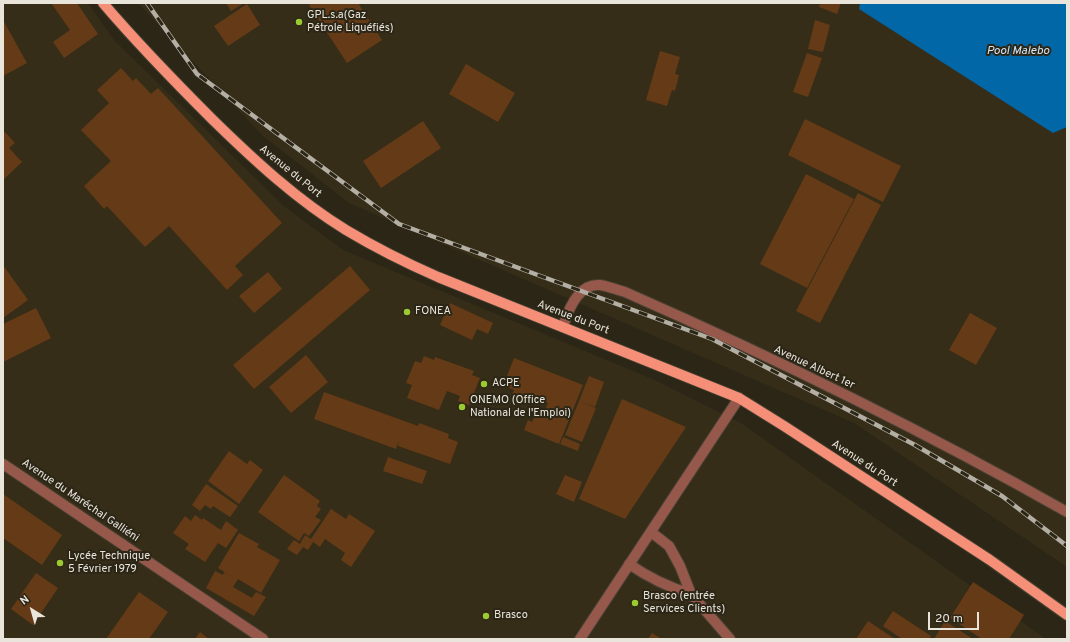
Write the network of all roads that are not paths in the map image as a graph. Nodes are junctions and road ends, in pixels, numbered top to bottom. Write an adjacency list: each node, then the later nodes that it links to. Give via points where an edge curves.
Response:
1 (103, 3): 2 (main road, Avenue du Port, via 134,39 249,155 306,202 346,229 397,258)
2 (563, 327): 3 (main road, Avenue du Port); 5 (street, Avenue Albert 1er, via 569,307 586,288 599,285 625,292 869,407 985,466)
3 (739, 398): 6 (street); 9 (main road, Avenue du Port, via 983,556)
4 (3, 464): 10 (street, Avenue du Maréchal Galliéni)
5 (1067, 512)
6 (651, 532): 7 (street); 8 (street, via 668,546 680,566)
7 (629, 564): 8 (street, via 649,578); 11 (street)
8 (691, 594): 12 (street)
9 (1067, 616)
10 (263, 639)
11 (580, 639)
12 (730, 639)

